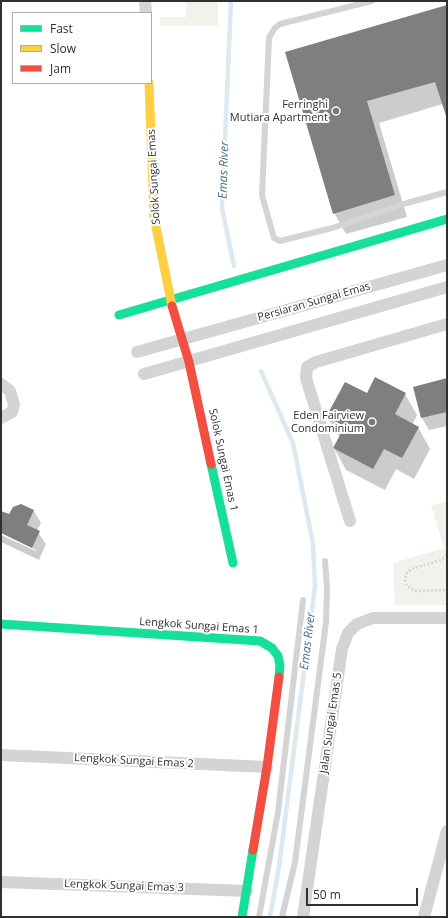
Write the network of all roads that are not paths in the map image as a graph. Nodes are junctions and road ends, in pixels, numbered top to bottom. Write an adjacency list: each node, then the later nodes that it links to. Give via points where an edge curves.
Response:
1 (145, 1): 3 (street)
2 (372, 1): 5 (lane, via 280,24 269,38 262,195 274,238 280,242)
3 (146, 12)
4 (149, 84): 9 (street, Solok Sungai Emas, via 154,217)
5 (447, 192)
6 (447, 219): 9 (street)
7 (447, 265): 12 (street, Persiaran Sungai Emas)
8 (447, 287): 14 (street, Persiaran Sungai Emas)
9 (170, 300): 10 (street); 12 (street, Solok Sungai Emas)
10 (118, 315)
11 (447, 324): 18 (street, via 320,360 307,367 306,378)
12 (182, 339): 13 (street, Persiaran Sungai Emas); 14 (street, Solok Sungai Emas 1)
13 (137, 352)
14 (189, 362): 15 (street, Persiaran Sungai Emas); 20 (street, Solok Sungai Emas 1)
15 (144, 374)
16 (1, 384): 17 (street, via 10,391 14,405 12,412)
17 (1, 418)
18 (350, 521)
19 (325, 561): 31 (lane, via 326,622 295,862)
20 (233, 563)
21 (303, 600): 30 (lane, via 278,812)
22 (447, 618): 32 (street, Jalan Sungai Emas 5, via 373,618 357,624 348,633 342,649)
23 (1, 624): 25 (street, Lengkok Sungai Emas 1, via 260,641 266,644 278,656 280,665)
24 (1, 755): 25 (street, Lengkok Sungai Emas 2)
25 (267, 767): 28 (street)
26 (447, 831): 33 (street)
27 (1, 882): 28 (street, Lengkok Sungai Emas 3)
28 (247, 891): 29 (street)
29 (242, 917)
30 (259, 917)
31 (282, 917)
32 (303, 917)
33 (424, 917)

